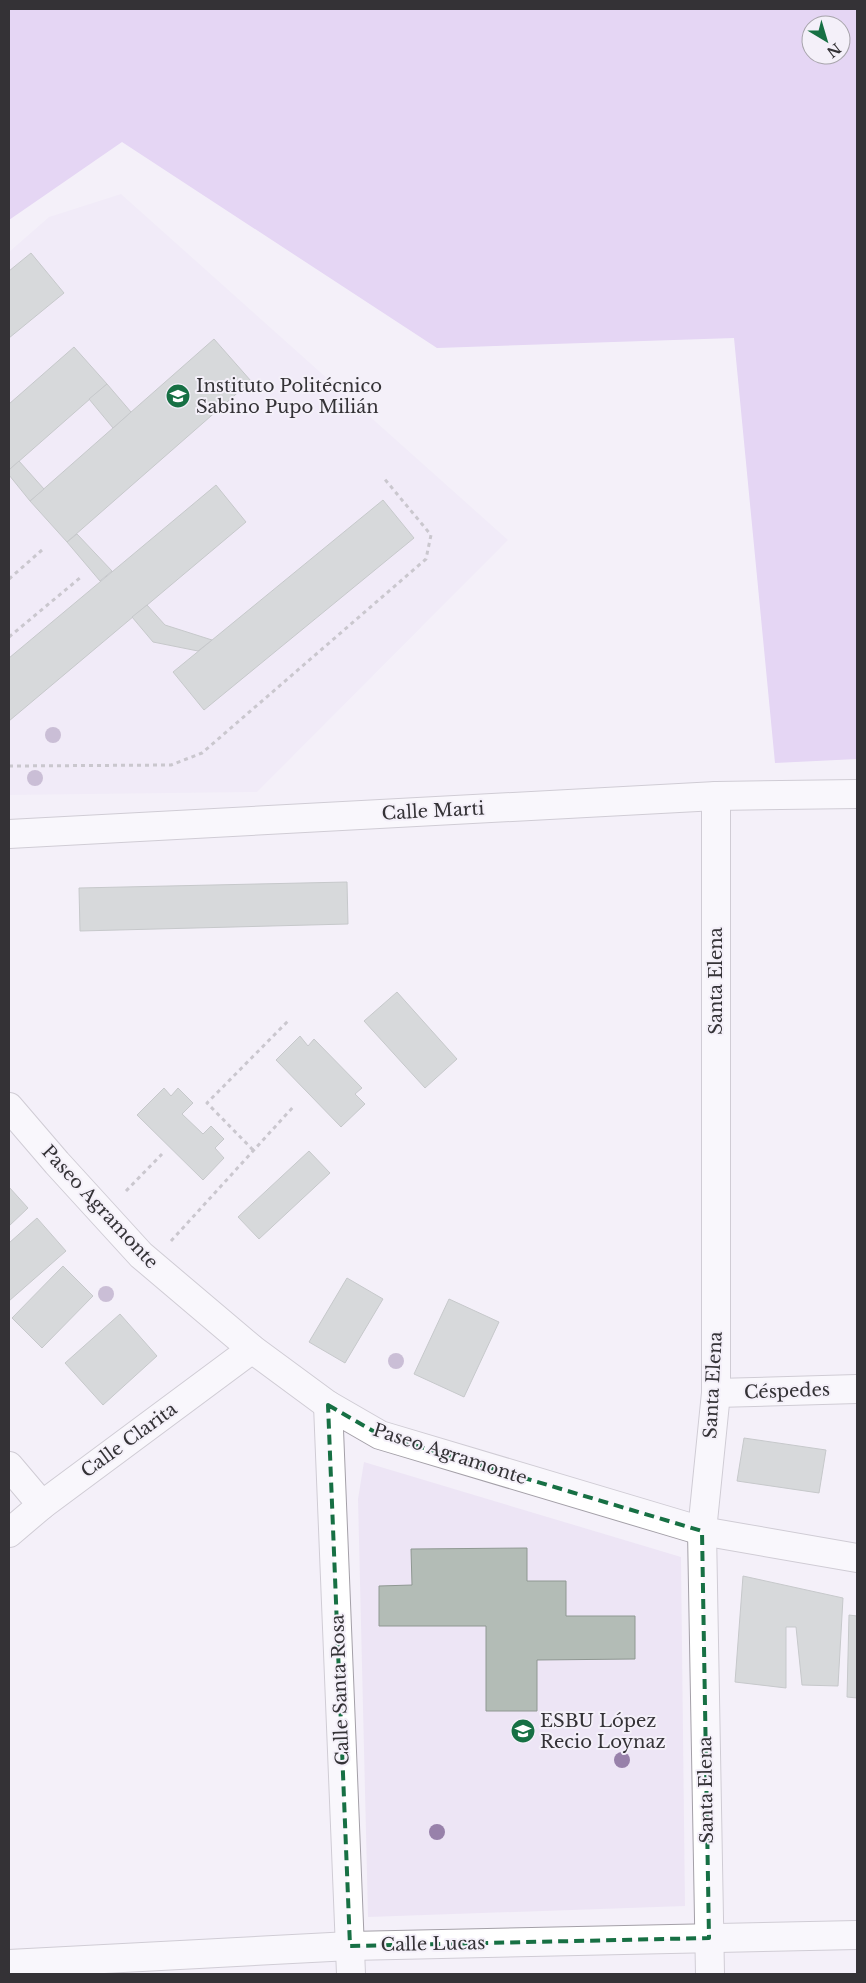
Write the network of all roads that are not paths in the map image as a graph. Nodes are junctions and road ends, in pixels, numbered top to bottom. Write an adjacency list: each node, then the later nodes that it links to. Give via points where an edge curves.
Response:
1 (857, 794): 2 (street, Calle Marti)
2 (716, 796): 3 (street, Calle Marti); 7 (street, Santa Elena)
3 (9, 834)
4 (9, 1107): 5 (street, Paseo Agramonte, via 140,1255)
5 (252, 1350): 8 (street, Paseo Agramonte); 10 (street, Calle Clarita)
6 (857, 1389): 7 (street, Céspedes)
7 (716, 1393): 11 (street, Santa Elena)
8 (328, 1405): 11 (street, Paseo Agramonte, via 380,1435); 16 (street, Calle Santa Rosa)
9 (9, 1466): 10 (street)
10 (42, 1505): 12 (street, Calle Clarita)
11 (702, 1532): 13 (street, Paseo Agramonte); 15 (street, Santa Elena)
12 (9, 1533)
13 (857, 1558)
14 (857, 1935): 15 (street, Calle Lucas)
15 (709, 1938): 16 (street, Calle Lucas); 19 (street, Santa Elena)
16 (350, 1946): 17 (street, Calle Lucas); 18 (street, Calle Santa Rosa)
17 (9, 1964)
18 (351, 1974)
19 (710, 1974)

